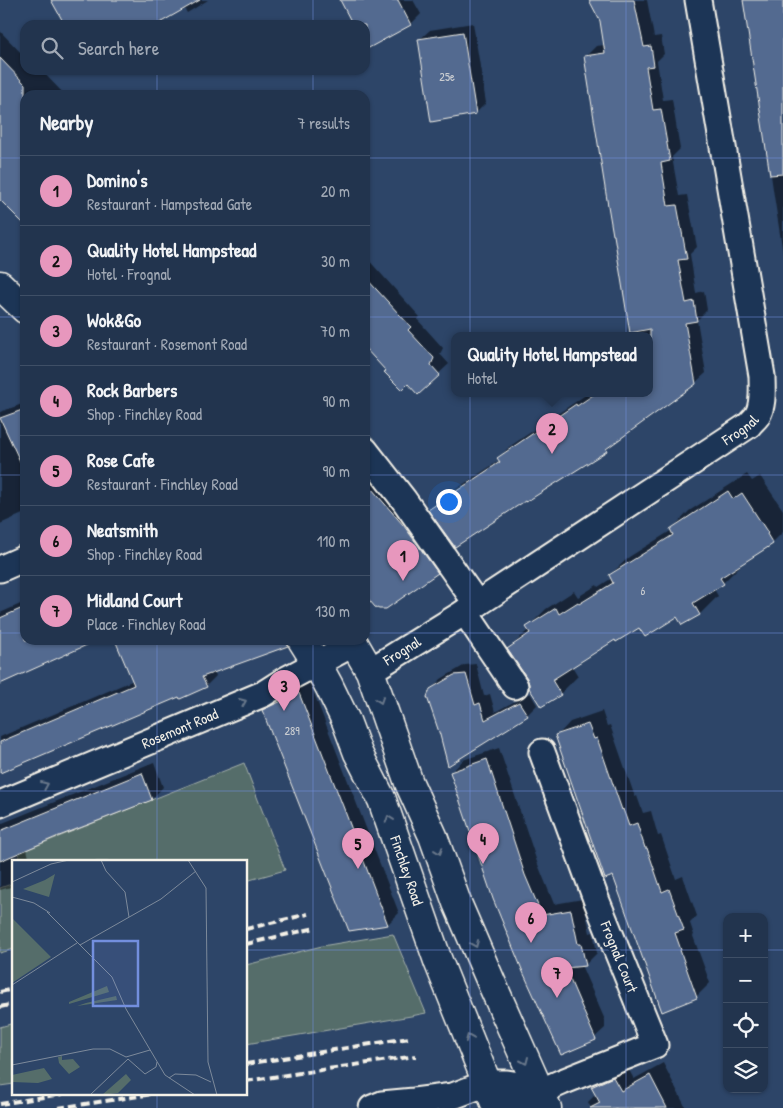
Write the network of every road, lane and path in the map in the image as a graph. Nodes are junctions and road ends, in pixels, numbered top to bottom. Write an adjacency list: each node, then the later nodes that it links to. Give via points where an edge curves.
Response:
1 (698, 0): 7 (street, Frognal, via 762,376 760,408 749,425)
2 (0, 286): 3 (highway)
3 (20, 304)
4 (370, 456): 7 (street, via 404,500)
5 (20, 560): 6 (street)
6 (0, 569)
7 (471, 608): 12 (street, Frognal); 13 (street)
8 (305, 645): 11 (highway, Finchley Road)
9 (348, 645): 11 (street, Rosemont Road)
10 (355, 645): 12 (highway)
11 (317, 664): 15 (street, Rosemont Road, one-way to 11, via 263,694); 16 (highway, Finchley Road, one-way to 11, via 438,961 382,800)
12 (370, 671): 17 (highway, one-way to 17, via 409,783 433,836 457,903)
13 (516, 686)
14 (542, 752): 17 (street, Frognal Court, via 654,1045 562,1082)
15 (0, 804)
16 (486, 1083): 17 (street, via 524,1086); 18 (street, via 453,1096); 19 (highway, Finchley Road)
17 (543, 1100): 20 (street)
18 (372, 1108)
19 (497, 1108)
20 (503, 1108)

